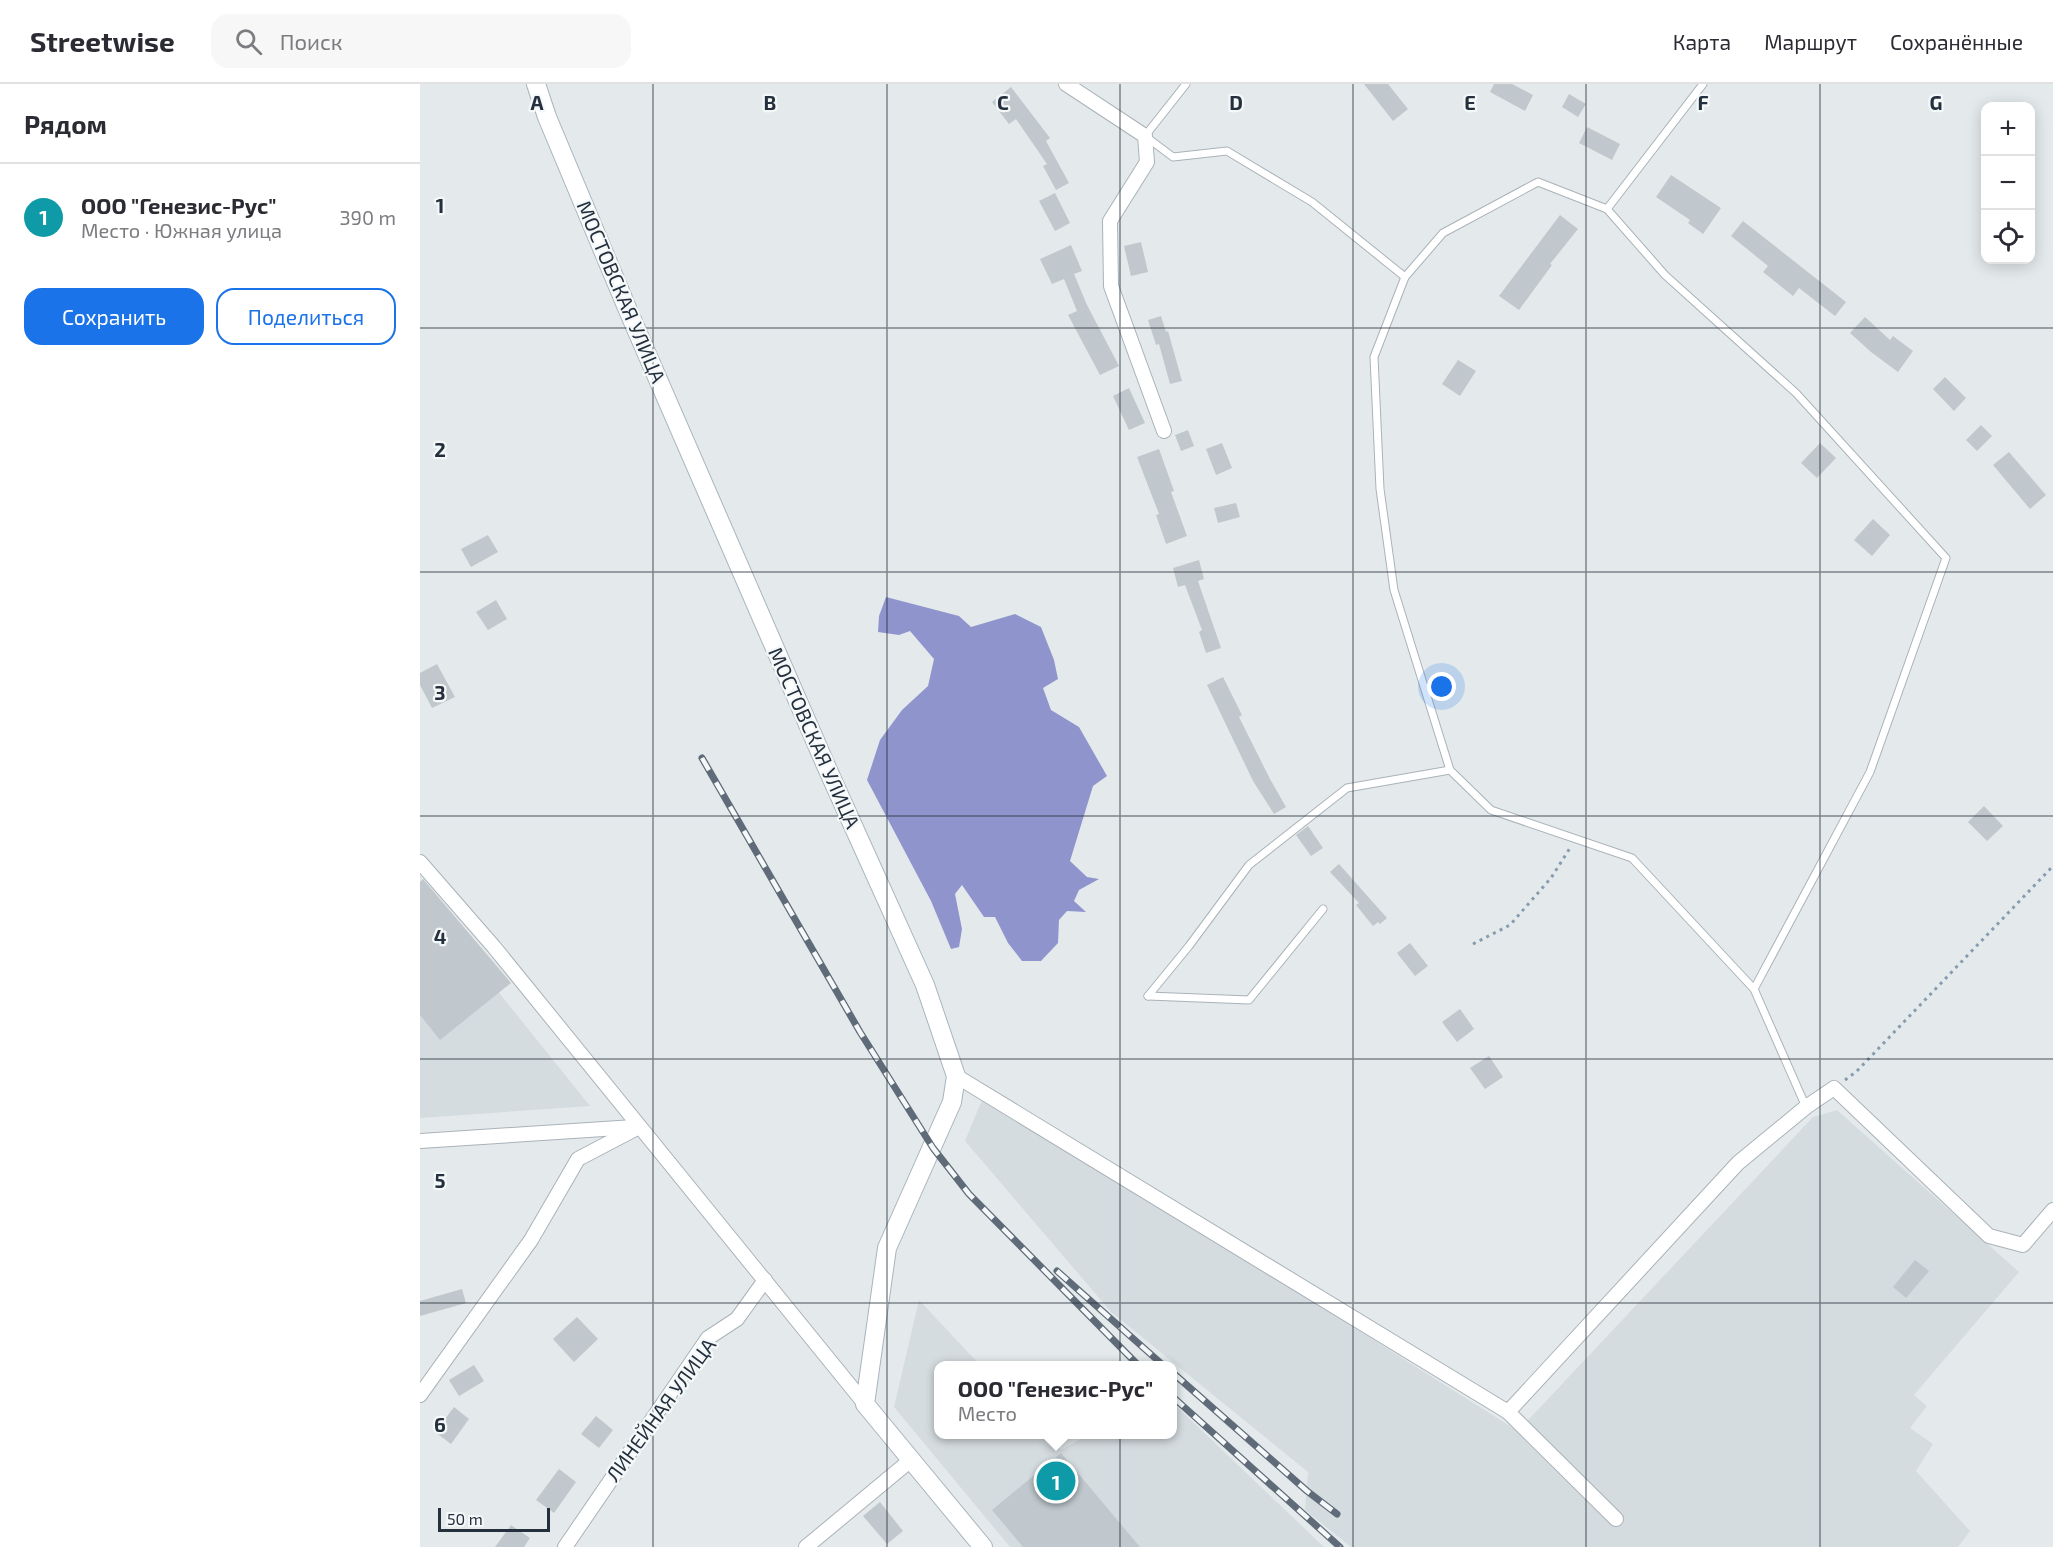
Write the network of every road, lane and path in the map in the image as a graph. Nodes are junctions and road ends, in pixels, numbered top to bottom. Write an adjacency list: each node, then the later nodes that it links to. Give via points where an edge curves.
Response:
1 (536, 84): 16 (street, МОСТОВСКАЯ УЛИЦА, via 649,358 925,984)
2 (1066, 84): 5 (street)
3 (1185, 84): 5 (lane)
4 (1703, 84): 6 (lane)
5 (1145, 136): 7 (lane, via 1173,156 1227,151 1312,202); 8 (street, via 1147,162 1110,221 1111,286)
6 (1607, 209): 7 (lane, via 1538,182 1443,233); 15 (lane, via 1665,275 1796,393 1946,558 1870,772)
7 (1405, 277): 9 (lane, via 1374,357 1380,489 1394,590)
8 (1164, 431)
9 (1450, 770): 10 (lane, via 1491,810); 13 (lane, via 1347,788 1249,865 1148,996 1249,1000)
10 (1575, 839): 14 (path, via 1551,878 1510,925); 15 (lane, via 1632,858)
11 (420, 862): 19 (street)
12 (2053, 866): 17 (path, via 1857,1071)
13 (1323, 909)
14 (1473, 944)
15 (1754, 989): 18 (lane)
16 (956, 1076): 24 (street, МОСТОВСКАЯ УЛИЦА, via 952,1102 887,1248); 25 (street)
17 (1834, 1088): 18 (street); 21 (street, via 1989,1236 2023,1245)
18 (1806, 1107): 25 (street, via 1738,1163)
19 (639, 1127): 20 (street); 22 (street); 23 (street, via 578,1160 531,1240)
20 (420, 1141)
21 (2053, 1210)
22 (765, 1280): 24 (street); 29 (street, ЛИНЕЙНАЯ УЛИЦА, via 737,1320 708,1338)
23 (420, 1395)
24 (865, 1404): 26 (street)
25 (1508, 1412): 27 (street)
26 (912, 1459): 28 (street); 30 (street)
27 (1616, 1519)
28 (979, 1546)
29 (565, 1547)
30 (806, 1547)

